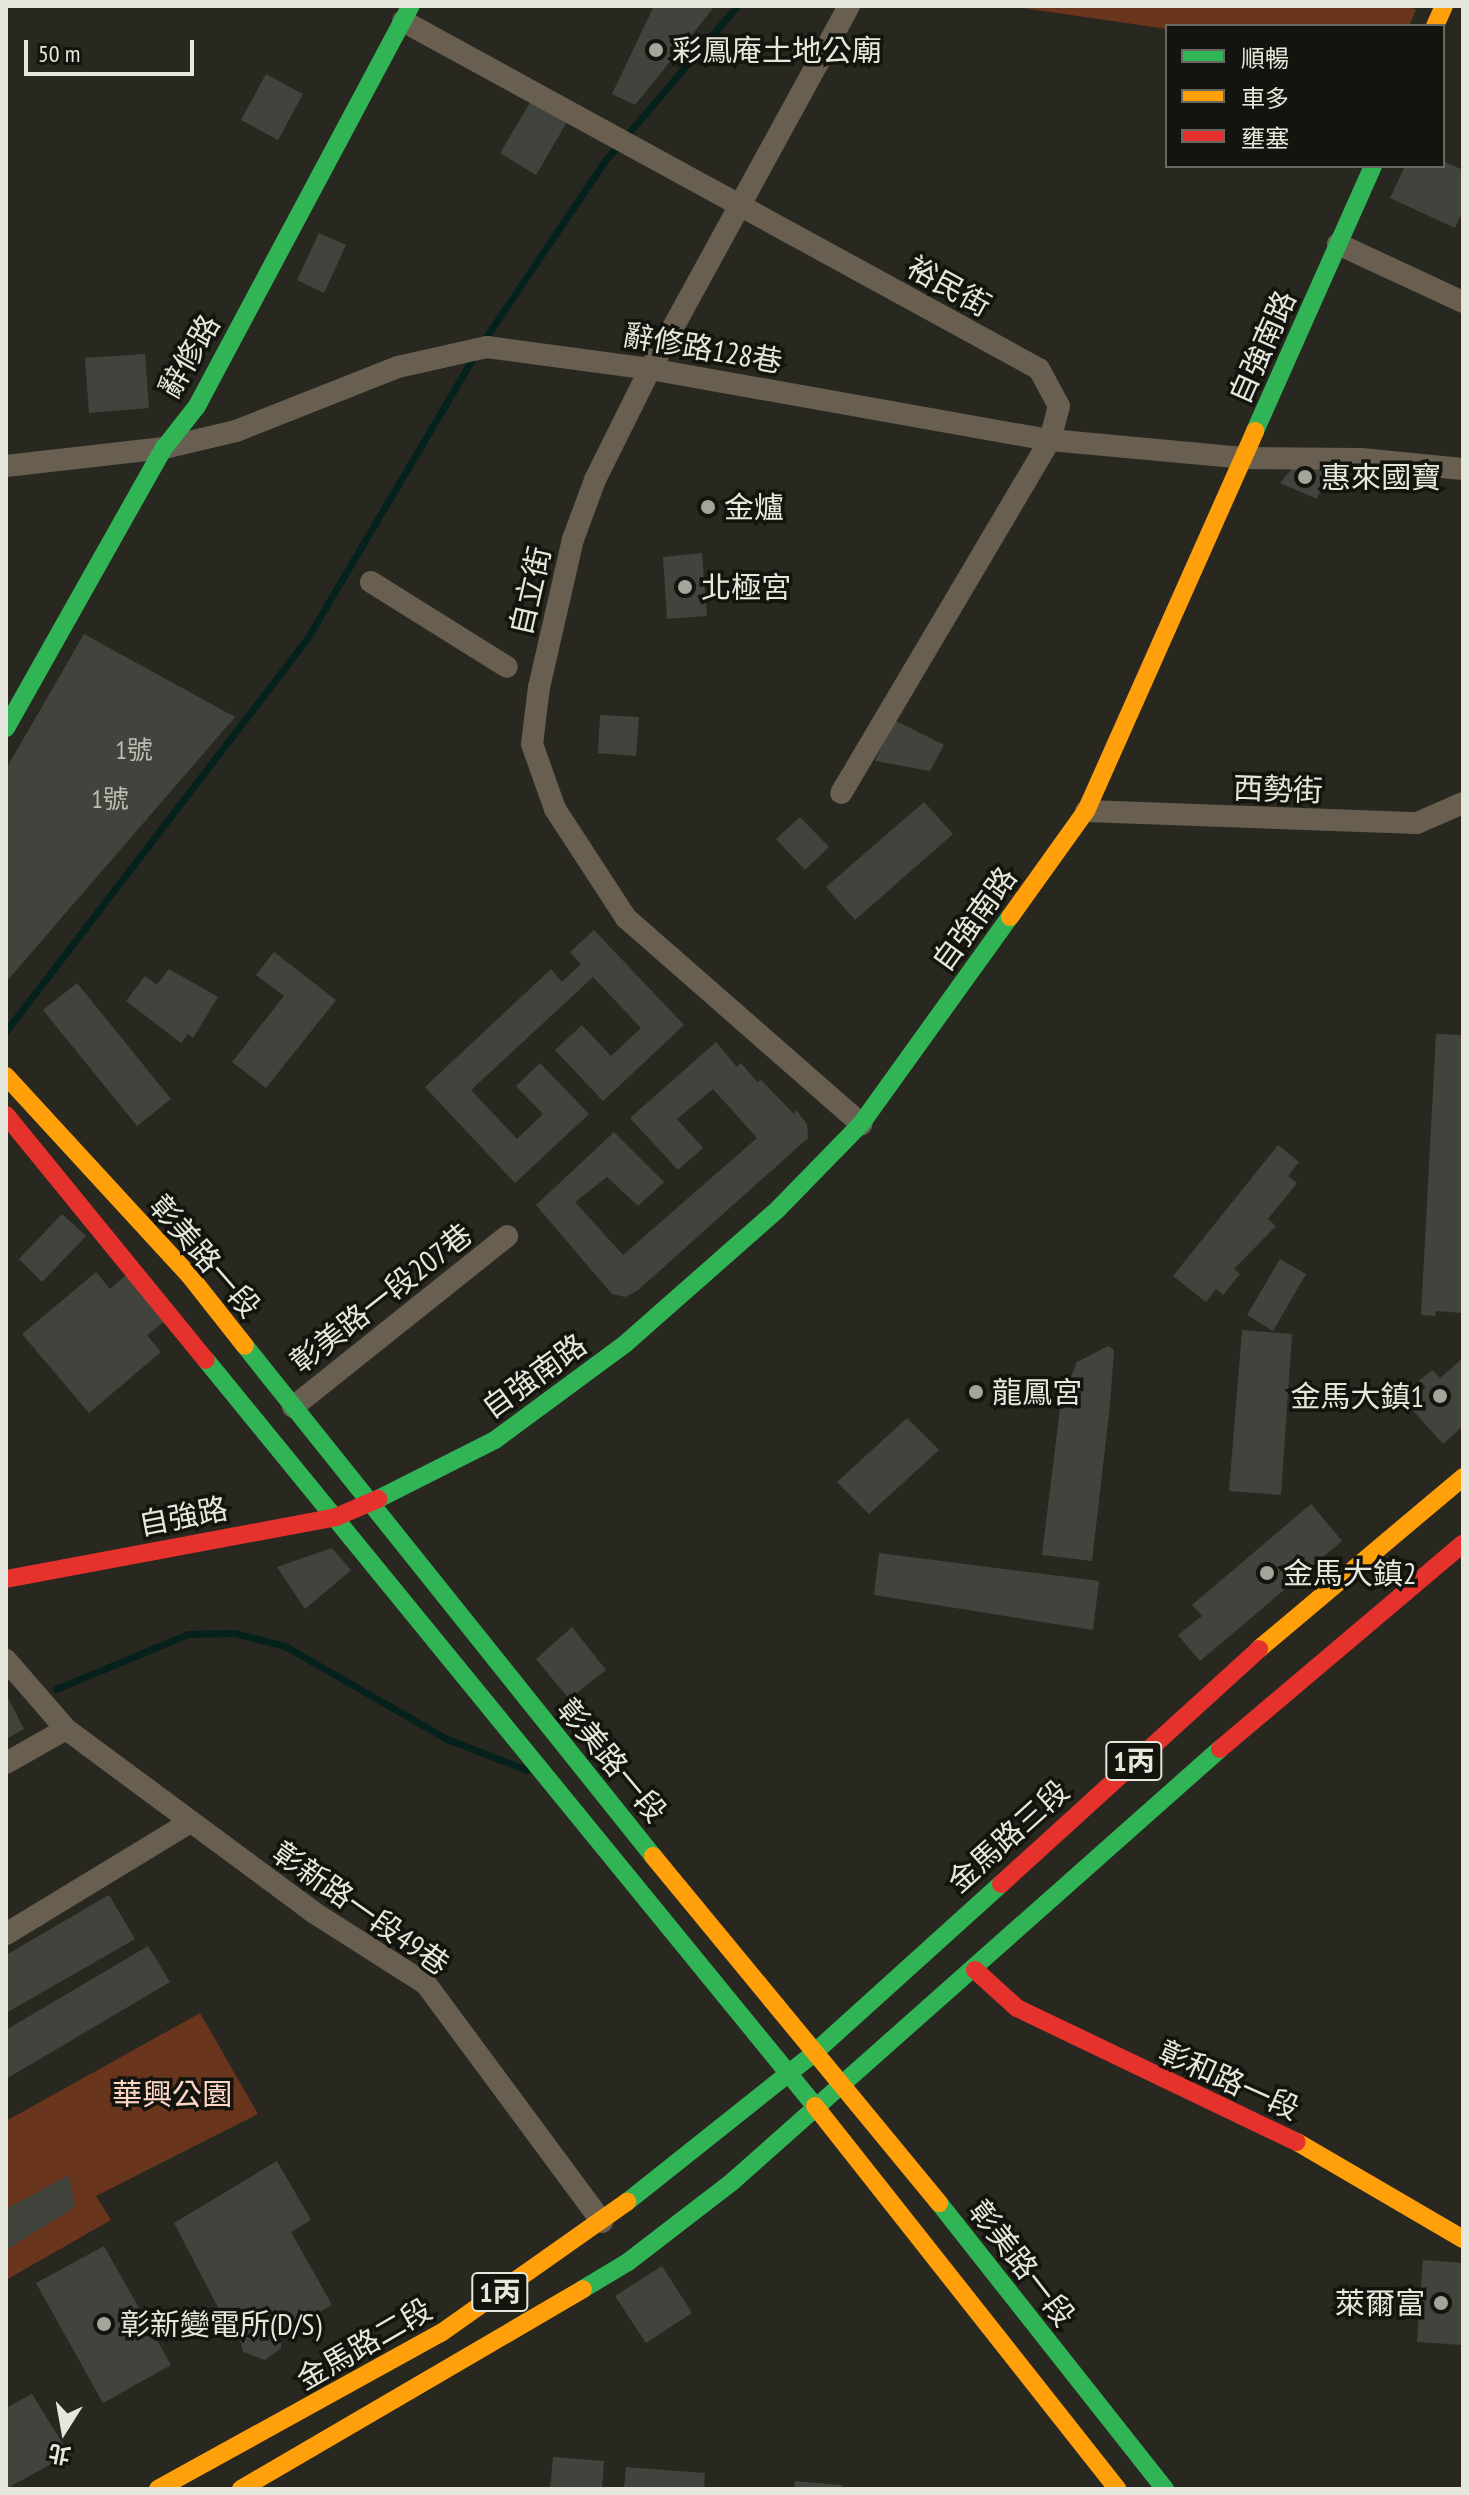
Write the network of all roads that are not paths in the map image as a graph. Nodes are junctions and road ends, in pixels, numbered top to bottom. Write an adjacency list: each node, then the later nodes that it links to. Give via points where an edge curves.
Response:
1 (849, 6): 4 (street, 自立街)
2 (407, 13): 4 (street, 裕民街); 9 (street, 辭修路, via 197,406)
3 (1372, 168): 5 (street, 自強南路)
4 (740, 205): 7 (street, 自立街); 8 (street, 裕民街, via 1039,369 1059,406)
5 (1338, 244): 6 (street); 10 (street, 自強南路)
6 (1463, 302)
7 (650, 369): 8 (street, 辭修路128巷); 9 (street, 辭修路128巷, via 487,347 398,367 236,431); 21 (street, 自立街, via 573,539 539,687 532,744 555,809 626,918)
8 (1050, 440): 10 (street, 辭修路128巷); 16 (street, 裕民街)
9 (164, 448): 11 (street, 辭修路128巷); 15 (street, 辭修路)
10 (1243, 458): 12 (street, 辭修路128巷, via 1361,459); 18 (street, 自強南路)
11 (6, 466)
12 (1463, 469)
13 (371, 582): 14 (street)
14 (507, 667)
15 (6, 728)
16 (841, 793)
17 (1463, 803): 18 (street, 西勢街, via 1417,823)
18 (1086, 811): 21 (street, 自強南路)
19 (6, 1076): 23 (street, 彰美路一段, via 189,1275)
20 (6, 1115): 26 (street, 彰美路一段)
21 (861, 1124): 25 (street, 自強南路, via 779,1208 625,1344 495,1440)
22 (507, 1236): 23 (street, 彰美路一段207巷)
23 (293, 1407): 25 (street, 彰美路一段)
24 (1463, 1477): 35 (street, 金馬路三段 / 1丙, via 1266,1643)
25 (368, 1503): 26 (street, 自強路); 35 (street, 彰美路一段)
26 (336, 1517): 28 (street, 自強路); 36 (street, 彰美路一段)
27 (1463, 1544): 34 (street, 1丙, via 1130,1825)
28 (6, 1579)
29 (6, 1660): 30 (street, 彰新路一段49巷)
30 (66, 1729): 31 (street); 32 (street, 彰新路一段49巷)
31 (6, 1763)
32 (190, 1822): 33 (street); 39 (street, 彰新路一段49巷, via 313,1912 426,1984)
33 (6, 1934)
34 (975, 1970): 37 (street, 1丙); 40 (street, 彰和路一段, via 1017,2008 1146,2074 1302,2144)
35 (814, 2053): 36 (street, 金馬路二段 / 1丙); 37 (street, 彰美路一段)
36 (789, 2074): 38 (street, 彰美路一段); 39 (street, 金馬路二段 / 1丙)
37 (841, 2086): 38 (street, 1丙); 44 (street, 彰美路一段)
38 (814, 2111): 42 (street, 1丙, via 628,2262); 43 (street, 彰美路一段)
39 (602, 2222): 41 (street, 金馬路二段 / 1丙, via 441,2333)
40 (1463, 2239)
41 (158, 2489)
42 (241, 2489)
43 (1117, 2489)
44 (1165, 2489)

